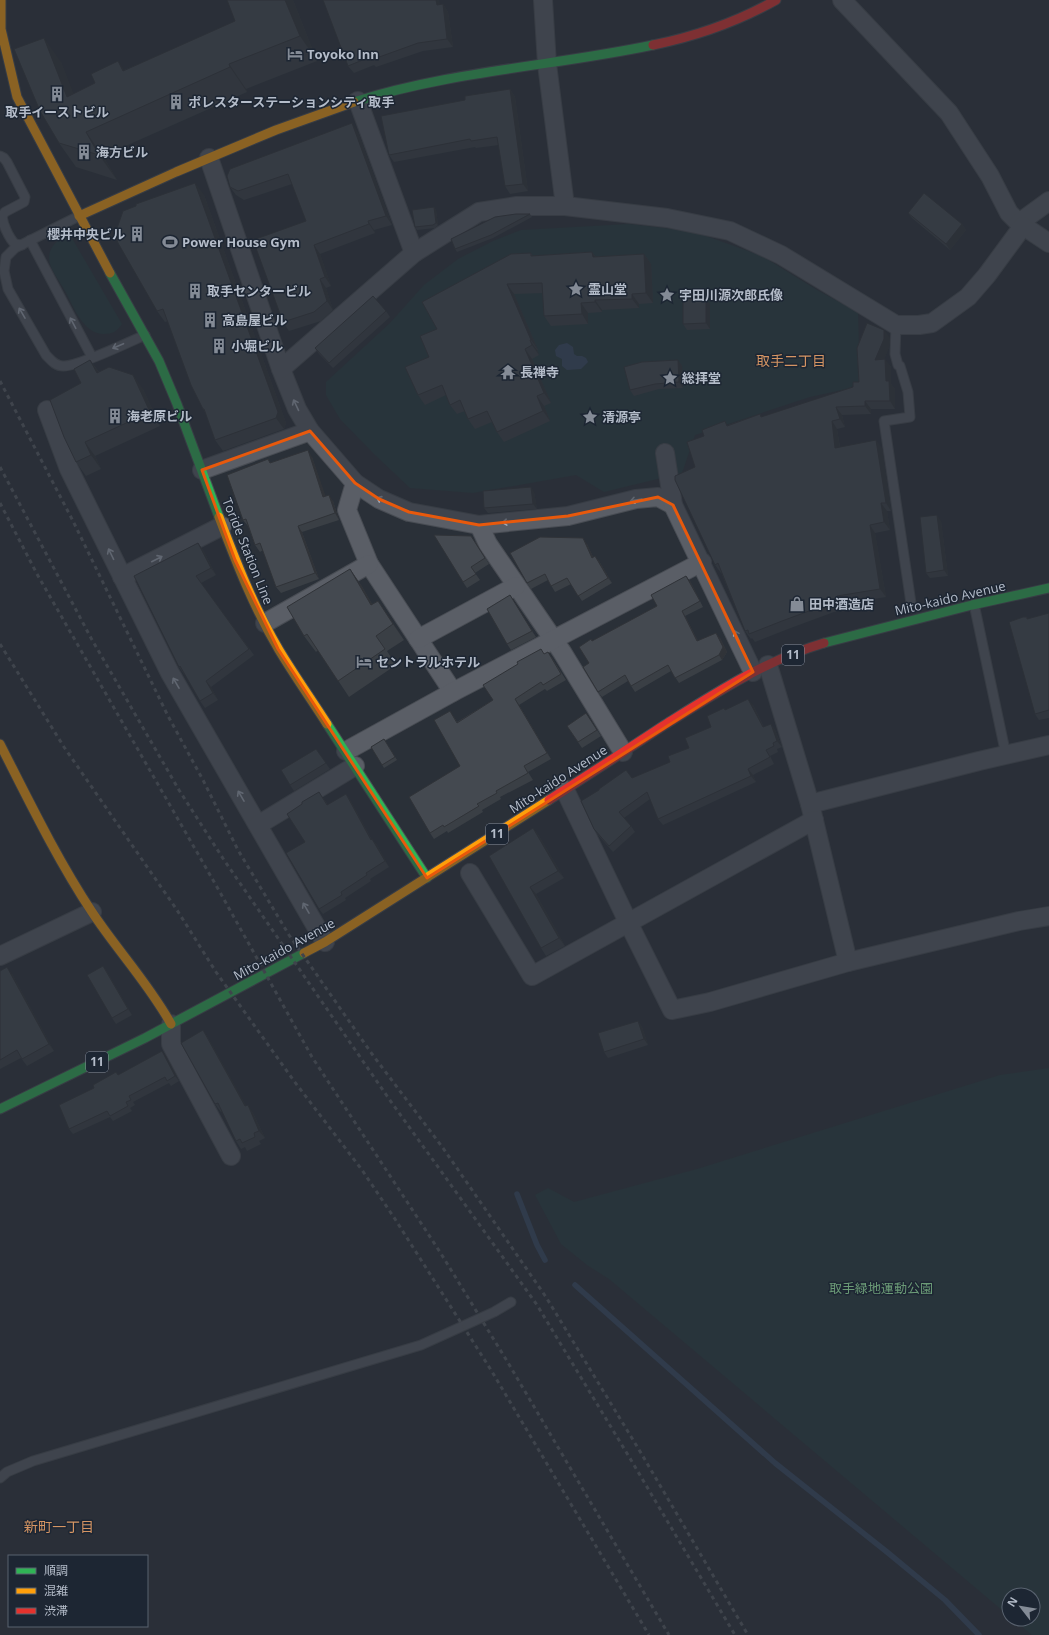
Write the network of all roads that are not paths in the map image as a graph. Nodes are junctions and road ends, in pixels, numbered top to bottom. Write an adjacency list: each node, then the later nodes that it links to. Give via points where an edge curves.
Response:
1 (1, 0): 5 (main road, Toride Station Line)
2 (543, 0): 6 (street)
3 (776, 0): 6 (main road, via 760,10 692,37)
4 (842, 0): 13 (street, via 948,113 990,176 1009,213)
5 (0, 15): 12 (main road, Toride Station Line, via 17,97)
6 (547, 64): 7 (main road, via 449,79); 11 (street)
7 (358, 100): 9 (main road, via 297,121); 16 (street)
8 (0, 156): 14 (lane, via 7,162 25,197 24,202 5,212 2,220 15,244)
9 (209, 158): 12 (main road); 21 (street)
10 (1049, 201): 13 (street)
11 (564, 206): 16 (street, via 517,206 479,212); 18 (street, via 667,218 730,231 780,255)
12 (79, 216): 14 (lane); 19 (main road, Toride Station Line)
13 (1021, 224): 15 (street); 18 (street, via 987,275 968,297 932,323)
14 (26, 242): 17 (lane); 20 (lane, one-way to 14)
15 (1049, 243)
16 (414, 253): 21 (street)
17 (3, 255): 20 (lane, one-way to 17, via 64,366 53,363 46,355 8,289)
18 (896, 325): 35 (lane, via 896,354 908,392 910,417 884,421)
19 (145, 335): 20 (lane, one-way to 20); 25 (main road, Toride Station Line, via 159,361)
20 (92, 358)
21 (281, 369): 23 (street, one-way to 21, via 297,409)
22 (48, 410): 32 (street, one-way to 22, via 69,469)
23 (310, 431): 25 (street); 26 (street)
24 (665, 453): 27 (street)
25 (202, 470): 29 (main road, Toride Station Line)
26 (355, 483): 28 (street, one-way to 26, via 409,512 379,500); 31 (street, via 347,510)
27 (673, 505): 28 (street, one-way to 28, via 658,497 568,516); 30 (street)
28 (479, 525): 33 (street, via 488,544)
29 (222, 526): 32 (street, one-way to 29); 37 (main road, Toride Station Line)
30 (702, 562): 39 (street); 40 (street, one-way to 30)
31 (369, 564): 37 (street); 38 (street)
32 (122, 577): 50 (street, one-way to 32, via 170,673)
33 (516, 586): 38 (street); 39 (street)
34 (1049, 588): 36 (main road, Mito-kaido Avenue / 11)
35 (911, 603)
36 (974, 604): 40 (main road, Mito-kaido Avenue / 11, via 818,645); 46 (lane)
37 (265, 624): 44 (main road, Toride Station Line, via 278,649)
38 (418, 639): 41 (street)
39 (553, 641): 41 (street); 45 (street)
40 (761, 668): 45 (main road, Mito-kaido Avenue / 11, via 707,698); 49 (street)
41 (453, 692): 44 (street)
42 (0, 744): 53 (main road, via 42,827)
43 (1049, 745): 46 (street)
44 (346, 751): 47 (main road, Toride Station Line)
45 (623, 752): 48 (main road, Mito-kaido Avenue / 11)
46 (1006, 755): 49 (street)
47 (355, 766): 50 (street); 52 (main road, Toride Station Line)
48 (565, 790): 52 (main road, Mito-kaido Avenue / 11); 55 (street)
49 (812, 812): 55 (street); 58 (street)
50 (258, 825): 56 (street, one-way to 50)
51 (470, 873): 55 (street, via 532,976)
52 (427, 878): 56 (main road, Mito-kaido Avenue / 11)
53 (92, 912): 57 (street); 59 (main road)
54 (1049, 916): 58 (street)
55 (628, 922): 58 (street, via 672,1010 710,1002)
56 (325, 942): 59 (main road, Mito-kaido Avenue / 11)
57 (0, 956)
58 (848, 962)
59 (171, 1024): 60 (main road, Mito-kaido Avenue / 11); 61 (street, via 172,1044)
60 (0, 1110)
61 (231, 1156)
62 (511, 1302): 63 (lane, via 421,1345)
63 (2, 1472)

